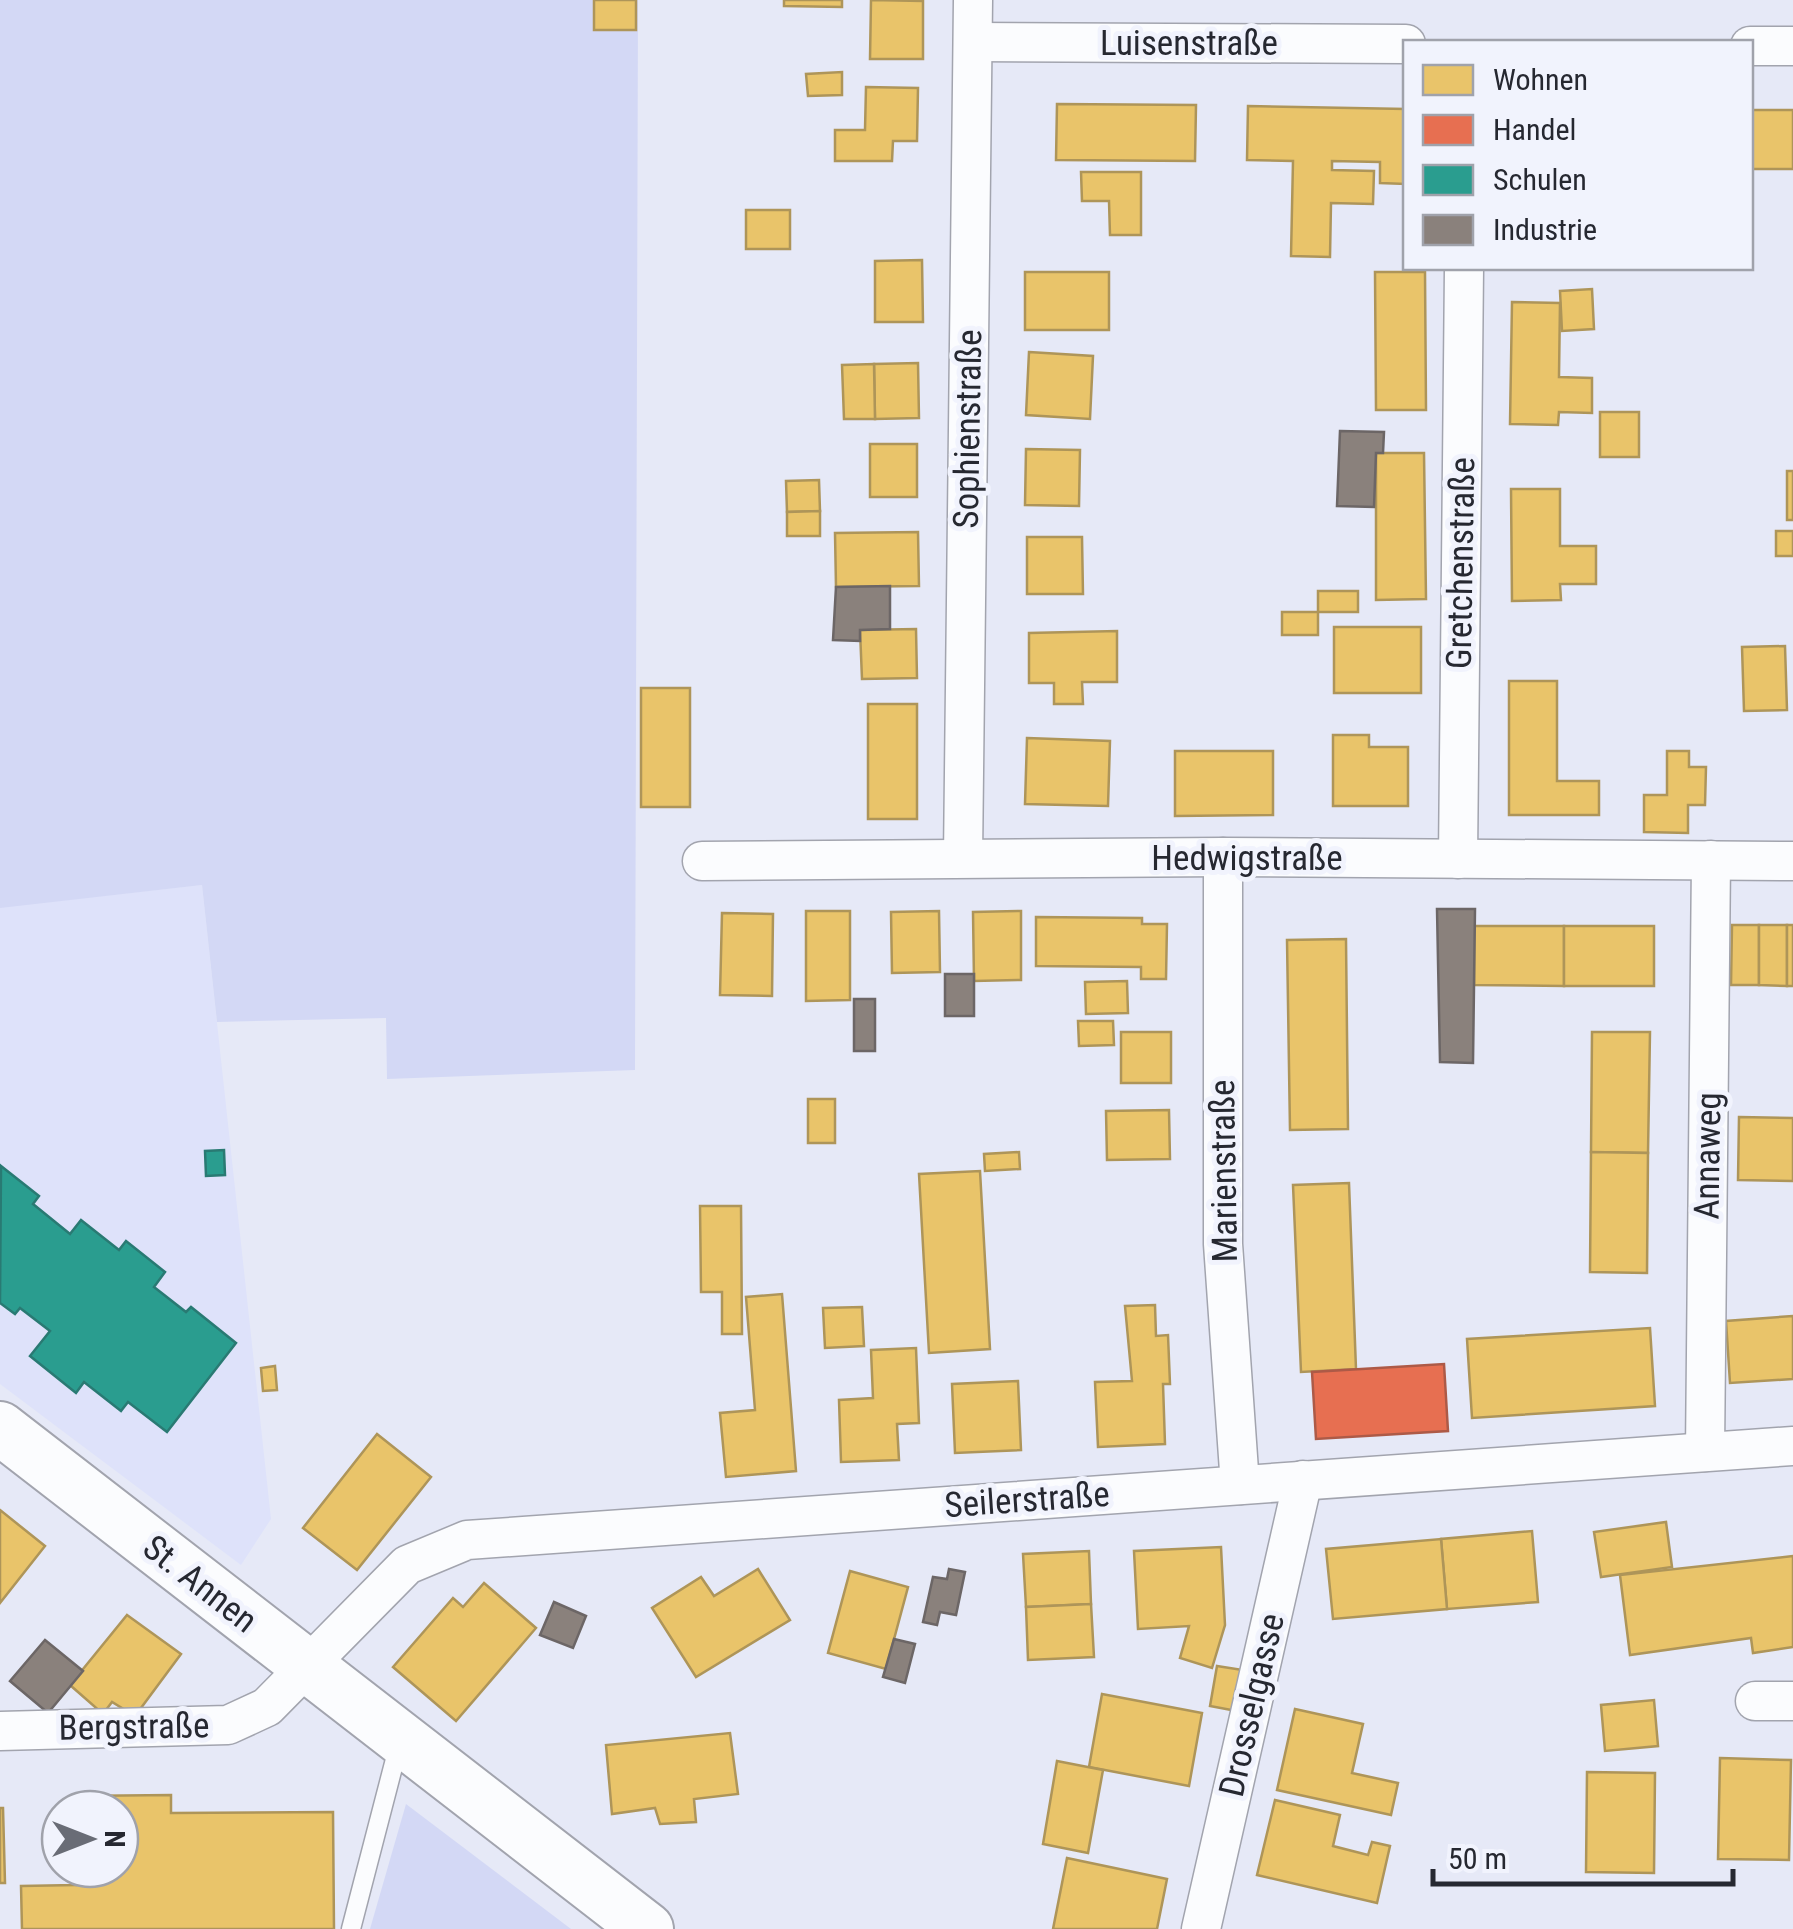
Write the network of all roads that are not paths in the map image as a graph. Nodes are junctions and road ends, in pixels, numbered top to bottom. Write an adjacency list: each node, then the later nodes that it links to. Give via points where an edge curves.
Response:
1 (974, 0): 2 (street, Sophienstraße)
2 (973, 42): 3 (street, Luisenstraße); 8 (street, Sophienstraße)
3 (1403, 44)
4 (1753, 46): 5 (street)
5 (1793, 46)
6 (1464, 270): 9 (street, Gretchenstraße)
7 (1223, 857): 8 (street, Hedwigstraße); 9 (street, Hedwigstraße); 17 (street, Marienstraße, via 1223,1244)
8 (963, 858): 11 (street, Hedwigstraße)
9 (1458, 858): 10 (street, Hedwigstraße)
10 (1711, 860): 12 (street, Hedwigstraße); 15 (street, Annaweg)
11 (702, 861)
12 (1793, 861)
13 (0, 1428): 18 (main road, St. Annen)
14 (1793, 1446): 15 (street, Seilerstraße)
15 (1705, 1452): 16 (street, Seilerstraße)
16 (1303, 1480): 17 (street, Seilerstraße); 25 (street, Drosselgasse)
17 (1240, 1485): 18 (street, Seilerstraße, via 467,1540 408,1565)
18 (307, 1666): 21 (street, Bergstraße, via 267,1707 228,1724); 22 (main road, St. Annen)
19 (1754, 1701): 20 (street)
20 (1793, 1701)
21 (0, 1731)
22 (401, 1738): 23 (lane); 24 (main road, St. Annen)
23 (352, 1929)
24 (647, 1929)
25 (1201, 1929)

